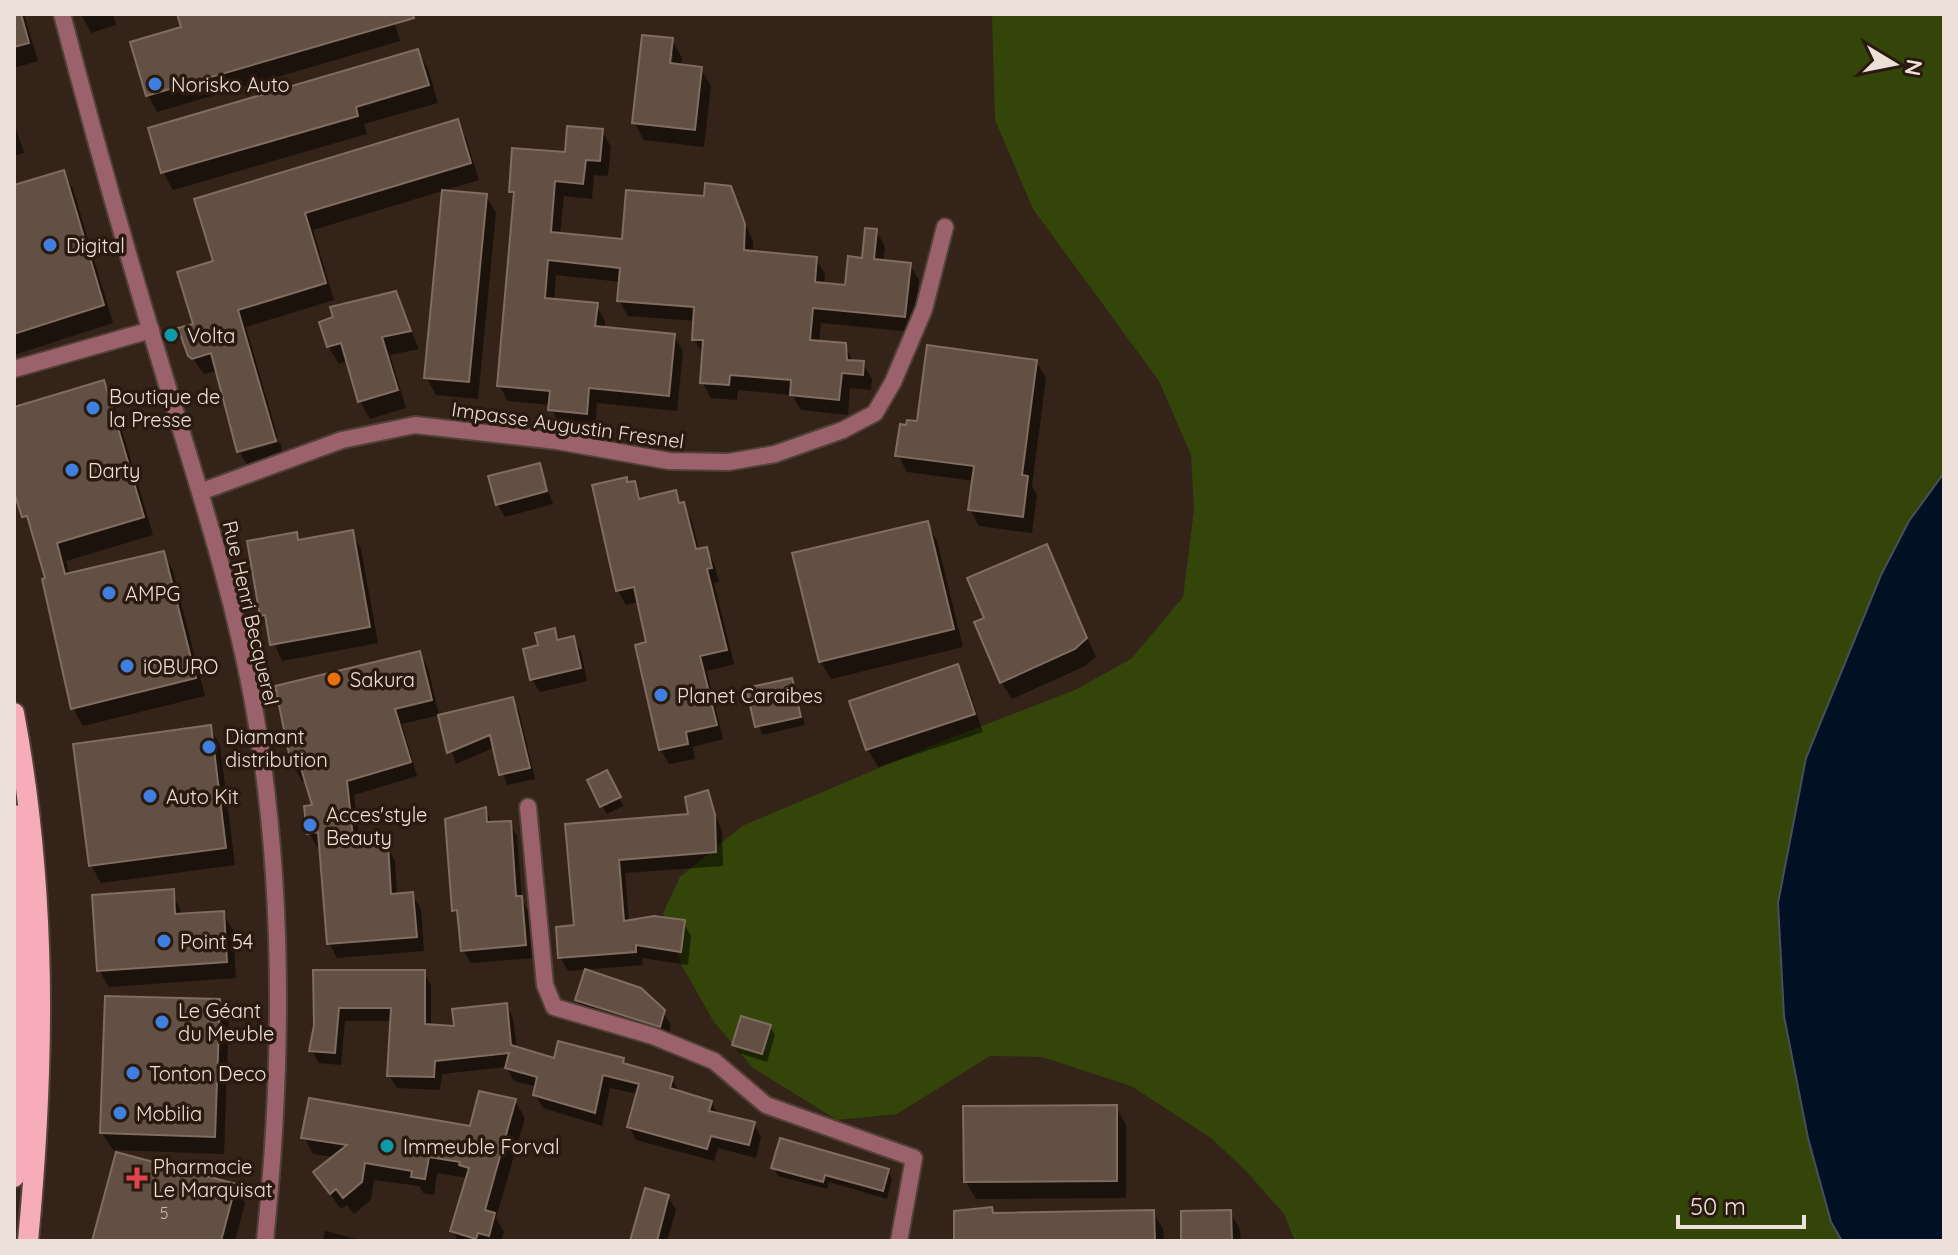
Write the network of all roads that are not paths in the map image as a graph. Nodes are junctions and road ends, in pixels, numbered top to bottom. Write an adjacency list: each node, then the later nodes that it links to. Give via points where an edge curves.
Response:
1 (62, 14): 3 (street, Rue Henri Becquerel)
2 (945, 227): 5 (street, Impasse Augustin Fresnel, via 924,309 893,382 875,413 843,430 775,454 724,462 669,461 557,441 415,425 342,440)
3 (151, 330): 4 (street); 5 (street, Rue Henri Becquerel)
4 (14, 369)
5 (200, 492): 11 (street, Rue Henri Becquerel, via 255,712 274,849 278,1077)
6 (14, 713): 10 (main road, via 34,839 42,949 40,1105)
7 (528, 807): 12 (street, via 545,985 554,1007 653,1036 714,1061 766,1105 914,1158)
8 (14, 815): 9 (main road, via 25,961)
9 (14, 1177)
10 (28, 1241)
11 (265, 1241)
12 (899, 1241)

